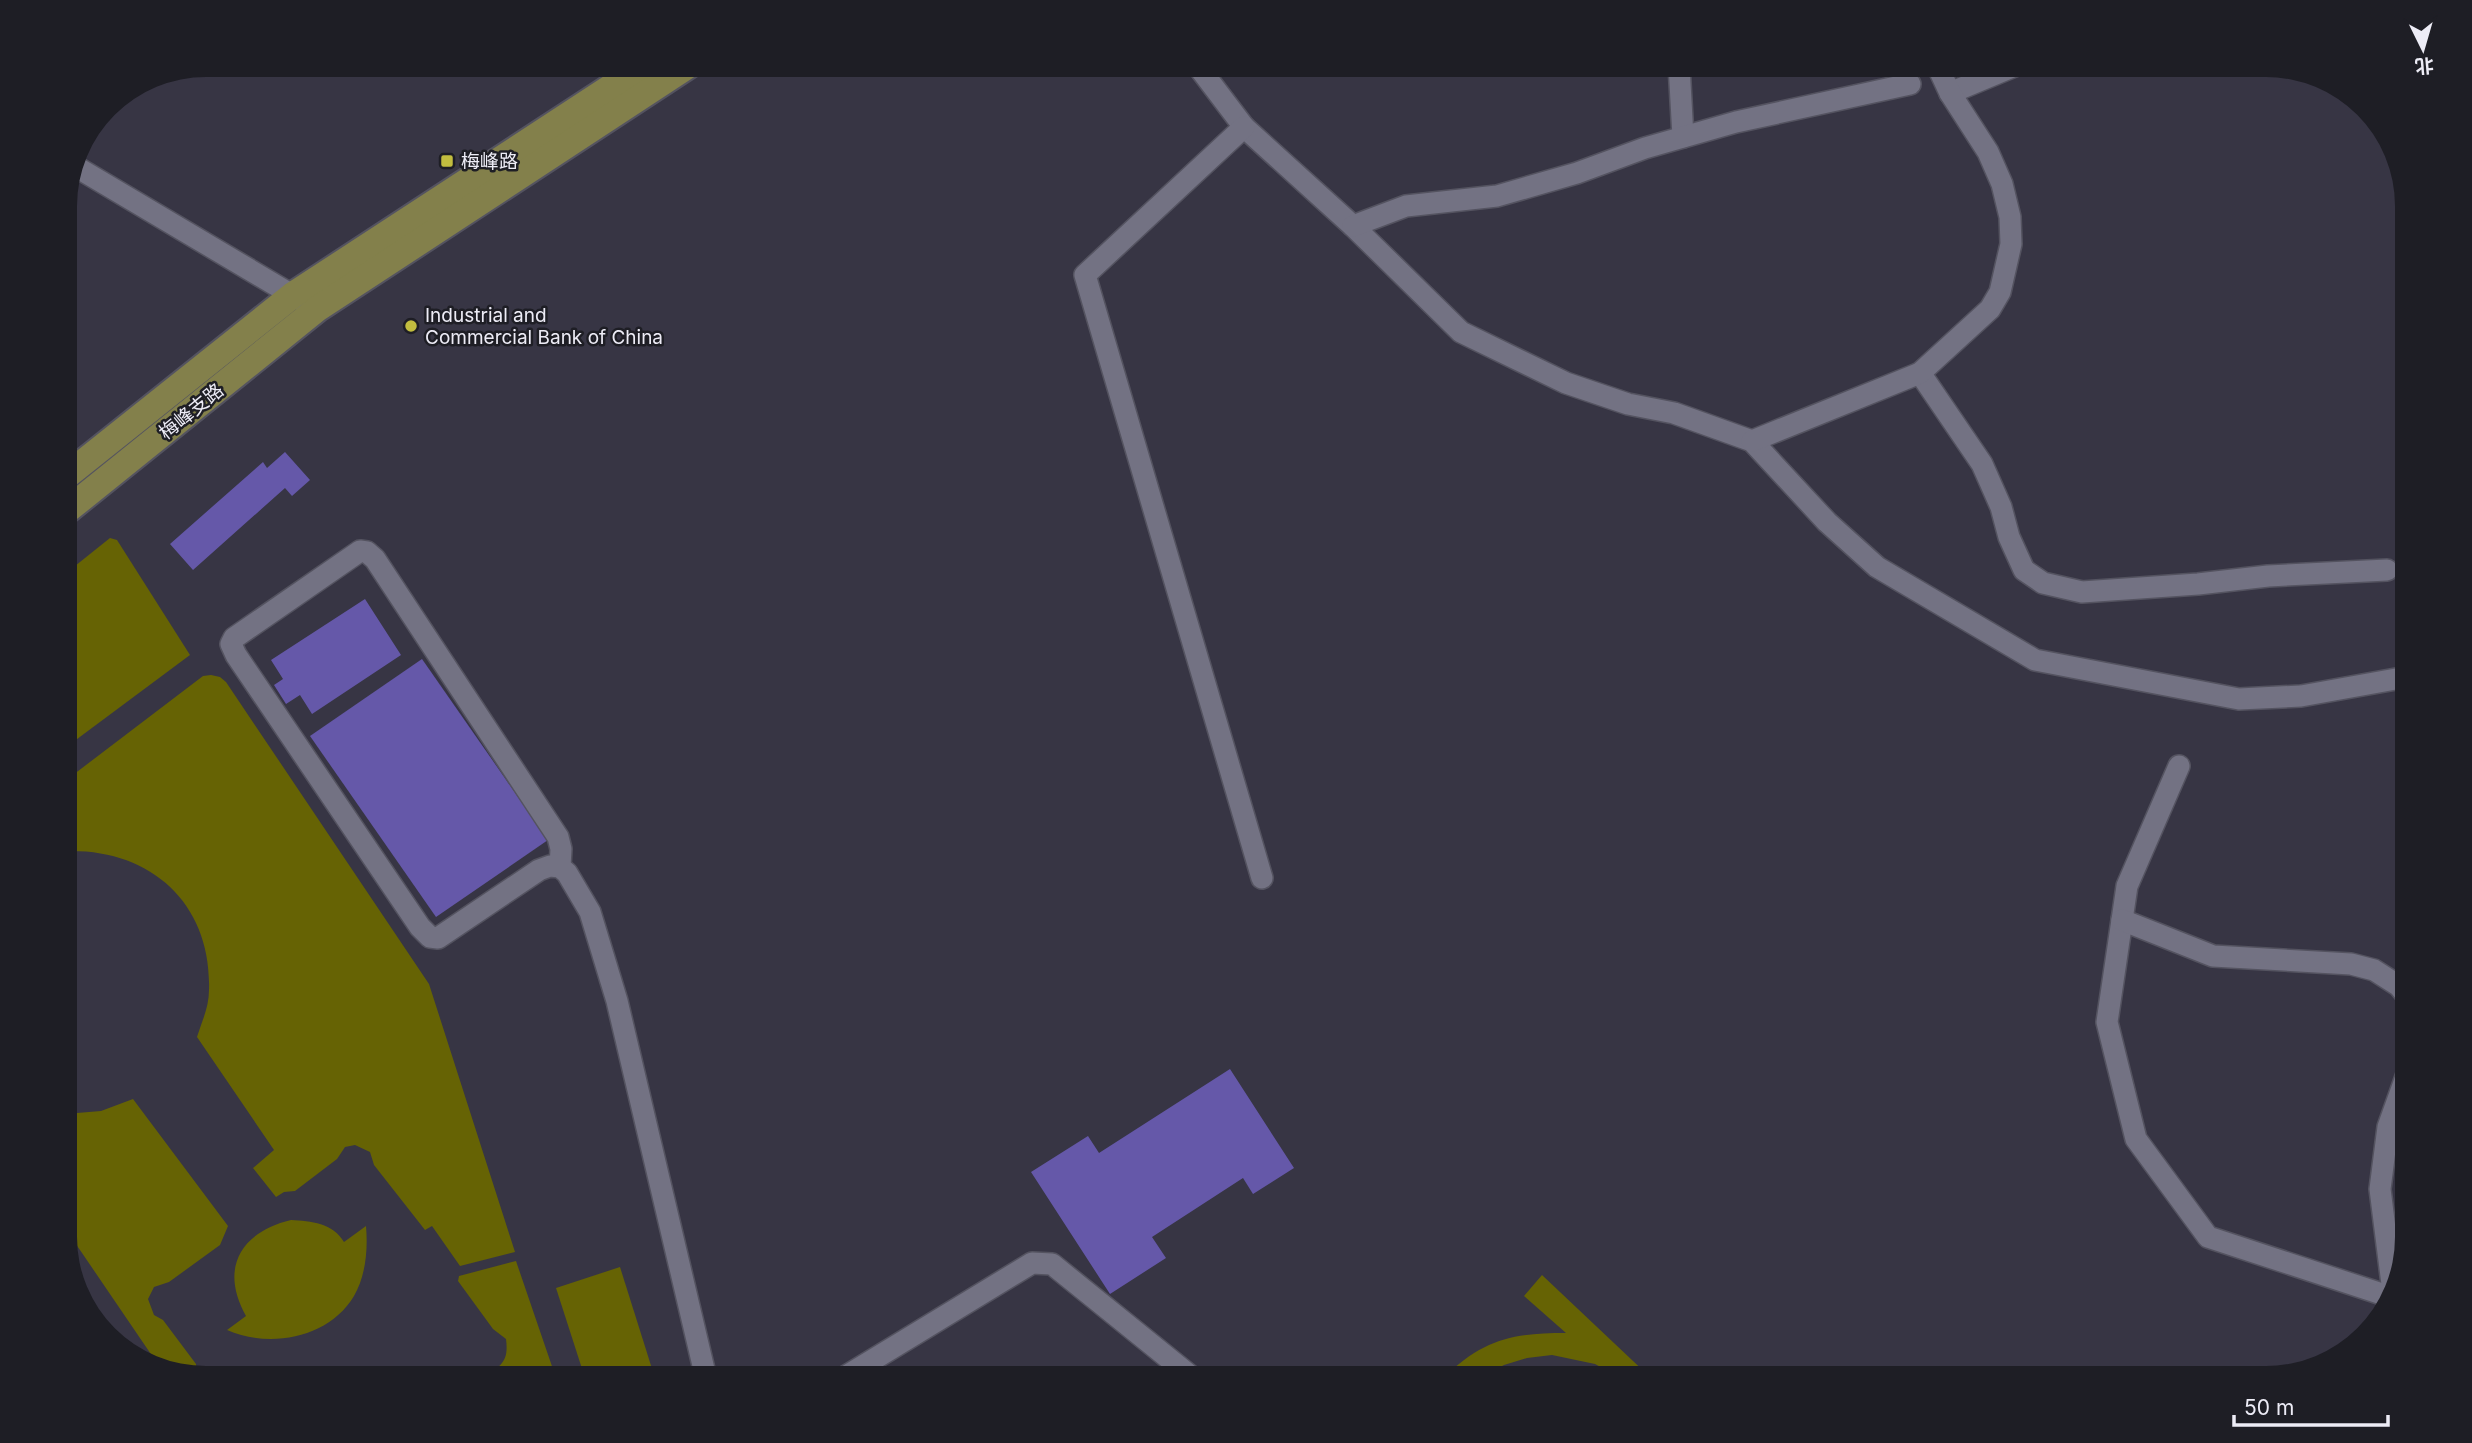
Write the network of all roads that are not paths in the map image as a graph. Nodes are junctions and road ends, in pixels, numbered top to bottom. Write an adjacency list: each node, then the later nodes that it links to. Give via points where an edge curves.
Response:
1 (627, 77): 13 (main road)
2 (671, 77): 14 (main road)
3 (1205, 77): 9 (street)
4 (1680, 77): 10 (street)
5 (1943, 77): 8 (street)
6 (1988, 77): 8 (street)
7 (1910, 84): 10 (street)
8 (1950, 93): 15 (street, via 1988,152 2002,184 2011,244 2000,292 1990,309)
9 (1244, 127): 12 (street); 23 (street, via 1085,275)
10 (1683, 137): 12 (street, via 1497,196 1406,206)
11 (82, 170): 13 (street)
12 (1353, 226): 16 (street, via 1461,332 1566,383 1628,404 1674,413)
13 (293, 295): 14 (street); 17 (main road, 梅峰支路)
14 (317, 309): 18 (main road, 梅峰支路)
15 (1920, 373): 16 (street); 19 (street, via 1982,464 2024,570 2043,583 2082,592)
16 (1752, 441): 20 (street, via 1827,522 1877,567 2035,660 2239,699 2301,696)
17 (77, 467)
18 (77, 502)
19 (2387, 570)
20 (2395, 679)
21 (2179, 766): 24 (street, via 2127,886)
22 (560, 867): 22 (street, via 539,870 438,938 429,937 236,655 231,644 234,638 360,551 367,552 558,837); 29 (street, via 590,912 617,1001)
23 (1262, 878)
24 (2122, 920): 25 (street, via 2213,956 2351,964 2374,970); 28 (street, via 2106,1022 2136,1139 2208,1237)
25 (2395, 983)
26 (2395, 1107): 27 (street, via 2380,1189)
27 (2390, 1274)
28 (2382, 1292)
29 (703, 1366)
30 (880, 1366): 31 (street, via 1032,1263 1052,1264)
31 (1178, 1366)

